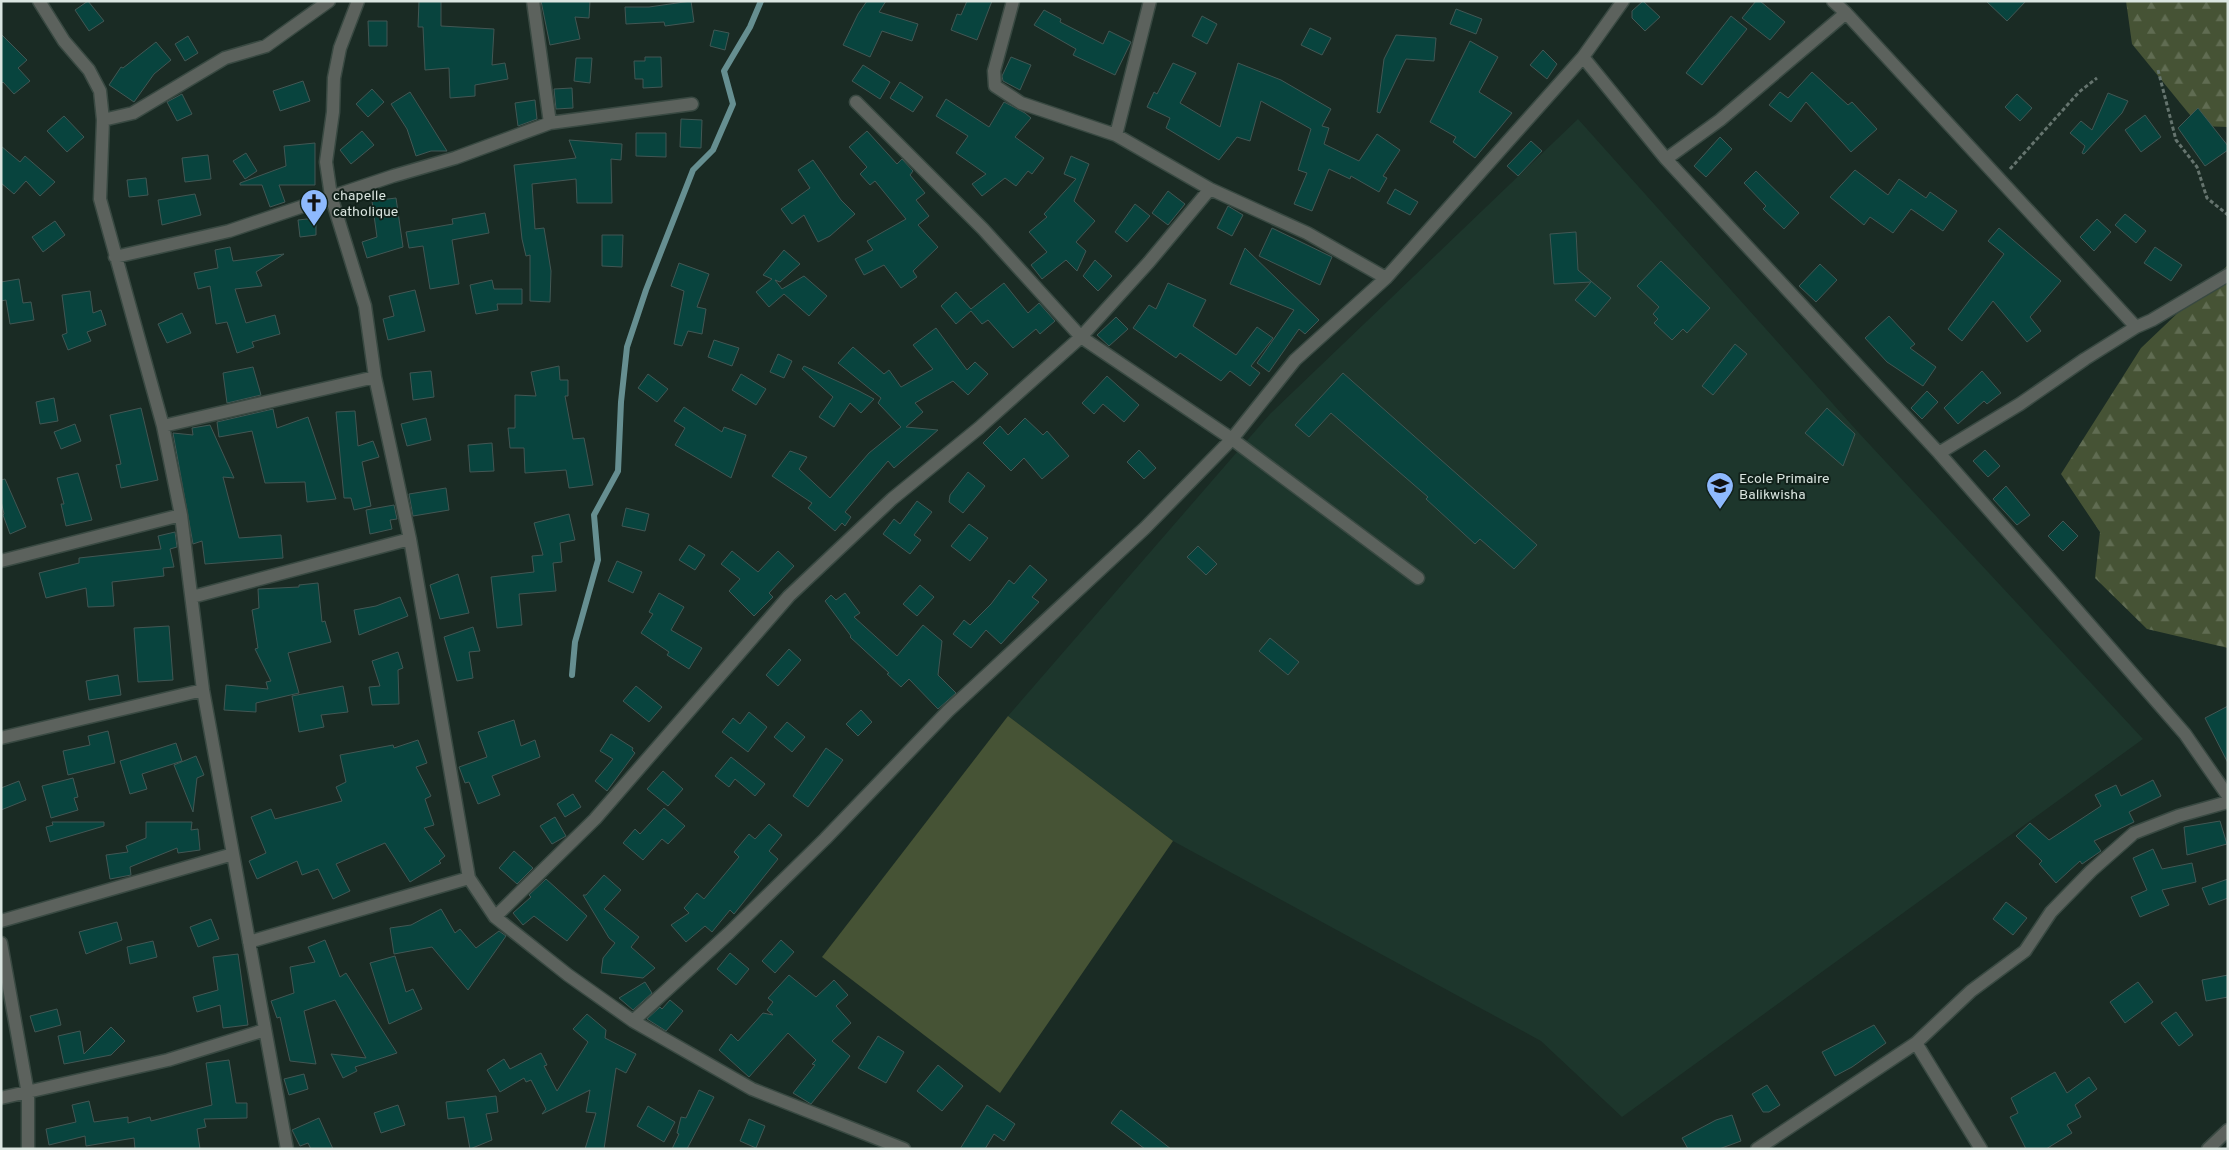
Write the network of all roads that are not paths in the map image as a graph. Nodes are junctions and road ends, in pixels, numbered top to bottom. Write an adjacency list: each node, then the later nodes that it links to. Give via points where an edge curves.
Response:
1 (329, 1): 13 (street, via 266,46 225,58 133,113)
2 (358, 1): 18 (street, via 340,48 334,78 326,162)
3 (533, 1): 14 (street)
4 (1013, 1): 15 (street, via 994,71 995,86 1021,103)
5 (1150, 1): 15 (street)
6 (1623, 1): 10 (street)
7 (1833, 1): 9 (street)
8 (44, 4): 13 (street, via 64,41 89,70 100,91)
9 (1846, 12): 16 (street, via 1720,120); 22 (street)
10 (1583, 57): 16 (street); 21 (street)
11 (856, 102): 23 (street, via 983,228)
12 (692, 104): 14 (street)
13 (103, 120): 19 (street, via 100,199)
14 (550, 123): 18 (street, via 455,158)
15 (1116, 135): 17 (street)
16 (1666, 159): 27 (street)
17 (1210, 189): 21 (street, via 1307,234); 23 (street, via 1150,262)
18 (331, 196): 19 (street, via 229,231); 24 (street, via 365,306)
19 (115, 257): 25 (street)
20 (2228, 275): 22 (street)
21 (1386, 278): 26 (street, via 1295,360)
22 (2136, 327): 27 (street)
23 (1082, 336): 26 (street); 39 (street, via 979,428 892,499 789,596 595,819)
24 (375, 377): 25 (street); 29 (street)
25 (163, 426): 28 (street)
26 (1232, 439): 31 (street); 43 (street, via 1146,528 948,711 825,839)
27 (1939, 453): 35 (street, via 2185,734)
28 (181, 515): 30 (street); 32 (street)
29 (410, 539): 32 (street); 38 (street)
30 (1, 561)
31 (1418, 578)
32 (192, 597): 33 (street)
33 (203, 690): 34 (street); 37 (street)
34 (1, 738)
35 (2228, 796)
36 (2228, 802): 45 (street, via 2134,833 2051,912 2025,951 1971,992)
37 (233, 854): 40 (street); 41 (street)
38 (469, 878): 39 (street); 41 (street)
39 (495, 917): 43 (street)
40 (1, 921)
41 (249, 942): 44 (street)
42 (1, 943): 46 (street)
43 (633, 1021): 51 (street, via 752,1089)
44 (265, 1030): 46 (street, via 168,1060); 50 (street)
45 (1916, 1043): 52 (street); 53 (street)
46 (28, 1094): 47 (street); 49 (street)
47 (1, 1098)
48 (2228, 1130): 54 (street)
49 (28, 1149)
50 (286, 1149)
51 (904, 1149)
52 (1757, 1149)
53 (1982, 1149)
54 (2208, 1149)

